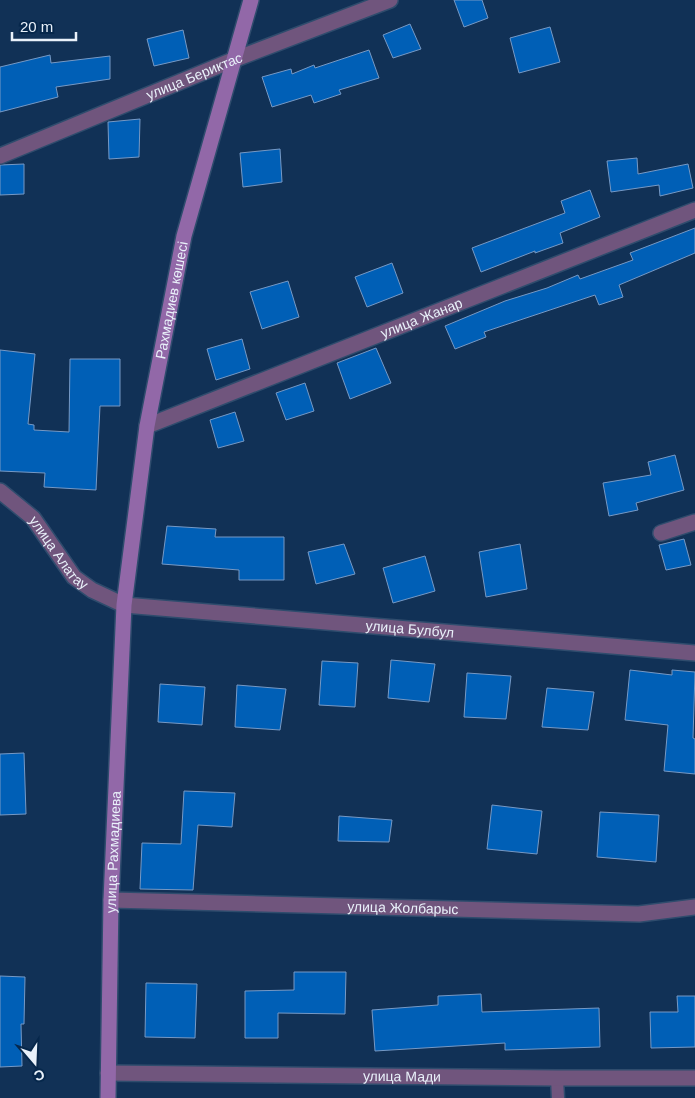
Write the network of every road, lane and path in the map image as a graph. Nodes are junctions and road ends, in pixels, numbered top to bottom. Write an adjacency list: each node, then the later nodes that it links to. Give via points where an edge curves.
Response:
1 (251, 0): 3 (street, Рахмадиев көшесі)
2 (390, 0): 3 (street, улица Бериктас)
3 (233, 60): 4 (street, улица Бериктас); 6 (street, Рахмадиев көшесі, via 184,236)
4 (0, 156)
5 (695, 210): 6 (street, улица Жанар)
6 (147, 426): 10 (street, Рахмадиев көшесі)
7 (0, 491): 10 (street, улица Алатау, via 33,518 74,577 92,590)
8 (695, 522): 9 (street)
9 (660, 533)
10 (124, 605): 11 (street, улица Булбул); 12 (street, улица Рахмадиева)
11 (695, 653)
12 (111, 900): 13 (street, улица Жолбарыс, via 640,914); 14 (street, улица Рахмадиева)
13 (695, 907)
14 (108, 1073): 15 (street, улица Мади); 17 (street, улица Рахмадиева)
15 (557, 1078): 16 (street, улица Мади); 18 (lane)
16 (695, 1078)
17 (108, 1098)
18 (558, 1098)

